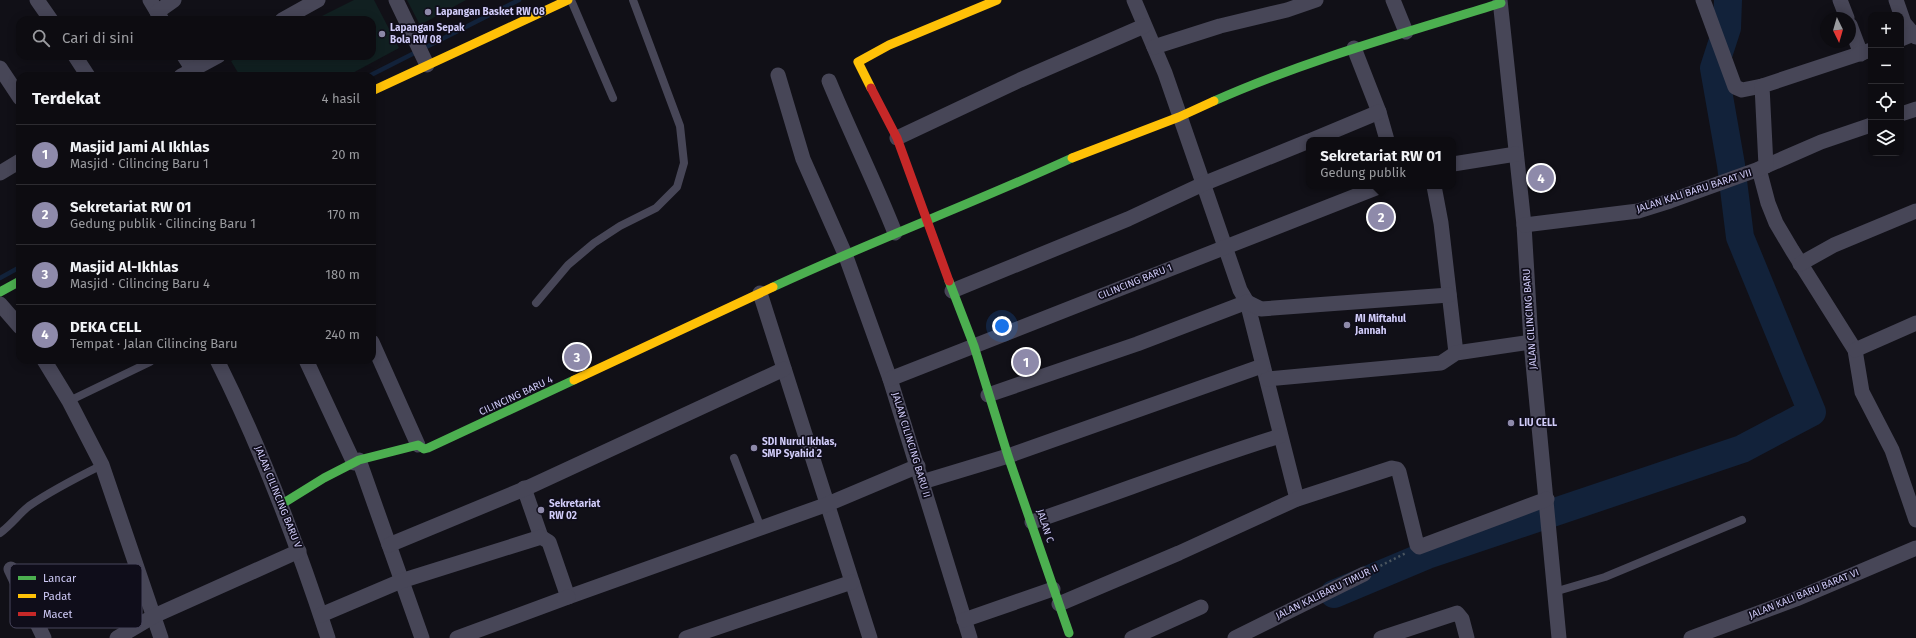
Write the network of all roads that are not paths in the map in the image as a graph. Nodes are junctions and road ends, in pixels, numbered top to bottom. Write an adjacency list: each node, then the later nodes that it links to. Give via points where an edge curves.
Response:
1 (37, 0): 17 (street)
2 (174, 0): 15 (street)
3 (318, 0): 18 (street)
4 (396, 0): 29 (street)
5 (570, 0): 29 (street); 39 (lane)
6 (633, 0): 70 (lane, via 680,126 684,163 677,186 656,208 620,226 594,243 568,265)
7 (997, 0): 47 (street, JALAN C, via 858,60)
8 (1134, 0): 19 (street)
9 (1316, 0): 23 (street, via 1288,10 1220,26)
10 (1393, 0): 20 (street)
11 (1703, 0): 36 (street, via 1736,87 1742,90)
12 (1840, 0): 16 (street)
13 (1896, 0): 22 (street, via 1904,23)
14 (1501, 1): 20 (street, CILINCING BARU 4); 49 (street, JALAN CILINCING BARU)
15 (156, 11)
16 (1845, 12)
17 (48, 16)
18 (289, 16)
19 (1144, 26): 23 (street); 47 (street, via 1020,80)
20 (1406, 32): 24 (street, CILINCING BARU 4)
21 (1856, 35): 25 (street)
22 (1912, 36)
23 (1154, 48): 43 (street)
24 (1354, 48): 41 (street); 43 (street, CILINCING BARU 4, via 1257,82)
25 (1866, 52): 36 (street)
26 (78, 60): 31 (street)
27 (185, 60): 32 (street)
28 (211, 60): 33 (street)
29 (425, 60): 37 (street)
30 (0, 68): 38 (street)
31 (85, 72)
32 (187, 72)
33 (189, 72)
34 (778, 75): 62 (street, JALAN CILINCING BARU II, via 803,159)
35 (829, 81): 60 (street)
36 (1762, 86): 52 (street)
37 (376, 89)
38 (16, 92)
39 (613, 98)
40 (1916, 108): 42 (street)
41 (1379, 112): 45 (street); 46 (street)
42 (1904, 113)
43 (1179, 117): 54 (street); 58 (street, CILINCING BARU 4, via 1074,157 994,194)
44 (1868, 126): 52 (street, JALAN KALI BARU BARAT VII, via 1821,142)
45 (1319, 137)
46 (1386, 137)
47 (897, 138): 58 (street, JALAN C)
48 (1306, 142): 54 (street)
49 (1516, 154): 51 (street); 59 (street, JALAN CILINCING BARU)
50 (16, 163): 53 (street)
51 (1456, 164)
52 (1758, 170): 59 (street, JALAN KALI BARU BARAT VII, via 1638,211); 63 (street, via 1772,213)
53 (0, 173)
54 (1204, 184): 61 (street); 65 (street, via 1128,219)
55 (1373, 189): 61 (street, CILINCING BARU 1)
56 (1435, 189): 68 (street)
57 (1916, 211): 63 (street, via 1834,245)
58 (927, 220): 60 (street, CILINCING BARU 4); 65 (street, JALAN C)
59 (1524, 225): 74 (street, JALAN CILINCING BARU)
60 (896, 233): 62 (street, CILINCING BARU 4)
61 (1225, 246): 69 (street, via 1240,290); 75 (street, CILINCING BARU 1)
62 (845, 254): 67 (street, CILINCING BARU 4); 85 (street, JALAN CILINCING BARU II)
63 (1800, 264): 76 (street)
64 (16, 283): 66 (street)
65 (952, 291): 75 (street, JALAN C)
66 (0, 292)
67 (760, 293): 83 (street); 89 (street, CILINCING BARU 4, via 458,435 428,448 424,449)
68 (1449, 295): 69 (street, via 1261,309); 78 (street)
69 (1247, 302): 84 (street); 86 (street, via 1137,344)
70 (536, 303)
71 (0, 304): 72 (street)
72 (16, 322)
73 (1916, 323): 76 (street)
74 (1531, 342): 78 (street); 100 (street, JALAN CILINCING BARU)
75 (974, 346): 85 (street, CILINCING BARU 1); 86 (street, JALAN C)
76 (1855, 350): 102 (street, via 1862,392 1892,450)
77 (376, 351): 89 (street)
78 (1456, 353): 84 (street, via 1441,363)
79 (46, 364): 87 (street)
80 (146, 364): 87 (lane)
81 (219, 364): 98 (street, JALAN CILINCING BARU V)
82 (308, 364): 92 (street)
83 (784, 369): 96 (street); 99 (street)
84 (1265, 373): 88 (street); 90 (street)
85 (890, 379): 94 (street, JALAN CILINCING BARU II)
86 (988, 395): 90 (street, JALAN C)
87 (69, 401): 93 (street)
88 (1280, 436): 97 (street); 103 (street, via 1200,461)
89 (418, 445): 92 (street, CILINCING BARU 4)
90 (1008, 456): 95 (street); 103 (street, JALAN C)
91 (734, 458): 104 (lane)
92 (356, 462): 98 (street, CILINCING BARU 4); 107 (street)
93 (102, 465): 105 (lane, via 30,506); 110 (street)
94 (918, 466): 95 (street, JALAN CILINCING BARU II); 99 (street)
95 (922, 482): 122 (street, JALAN CILINCING BARU II)
96 (524, 488): 106 (street); 107 (street)
97 (1297, 499): 100 (street, via 1397,468 1419,547); 118 (street)
98 (282, 504): 109 (street, JALAN CILINCING BARU V)
99 (828, 504): 104 (street); 114 (street)
100 (1546, 504): 116 (street, JALAN CILINCING BARU)
101 (1742, 520): 116 (lane, via 1605,577)
102 (1916, 520)
103 (1032, 522): 115 (street, JALAN C)
104 (761, 528): 117 (street)
105 (0, 533)
106 (541, 537): 113 (street); 117 (street, via 549,542)
107 (389, 545): 113 (street)
108 (1916, 548): 141 (street, JALAN KALI BARU BARAT VI, via 1796,599)
109 (299, 551): 120 (street, JALAN CILINCING BARU V); 121 (street)
110 (136, 564)
111 (1364, 574): 137 (street, JALAN KALIBARU TIMUR II)
112 (142, 581): 121 (street)
113 (401, 581): 120 (street); 131 (street)
114 (852, 582): 133 (street); 134 (street)
115 (1053, 589): 118 (street, JALAN C); 122 (street)
116 (1554, 592): 140 (street, JALAN CILINCING BARU)
117 (568, 598): 132 (street)
118 (1059, 604): 126 (street, JALAN C)
119 (1201, 607): 136 (street)
120 (321, 615): 130 (street, JALAN CILINCING BARU V)
121 (154, 616): 123 (street); 129 (street)
122 (964, 620): 135 (street, JALAN CILINCING BARU II)
123 (142, 623)
124 (39, 628): 127 (street)
125 (133, 628): 128 (street)
126 (1069, 633)
127 (44, 638)
128 (116, 638)
129 (161, 638)
130 (328, 638)
131 (422, 638)
132 (457, 638)
133 (686, 638)
134 (870, 638)
135 (970, 638)
136 (1132, 638)
137 (1235, 638)
138 (1381, 638): 139 (street, via 1457,613 1462,619)
139 (1467, 638)
140 (1559, 638)
141 (1691, 638)

